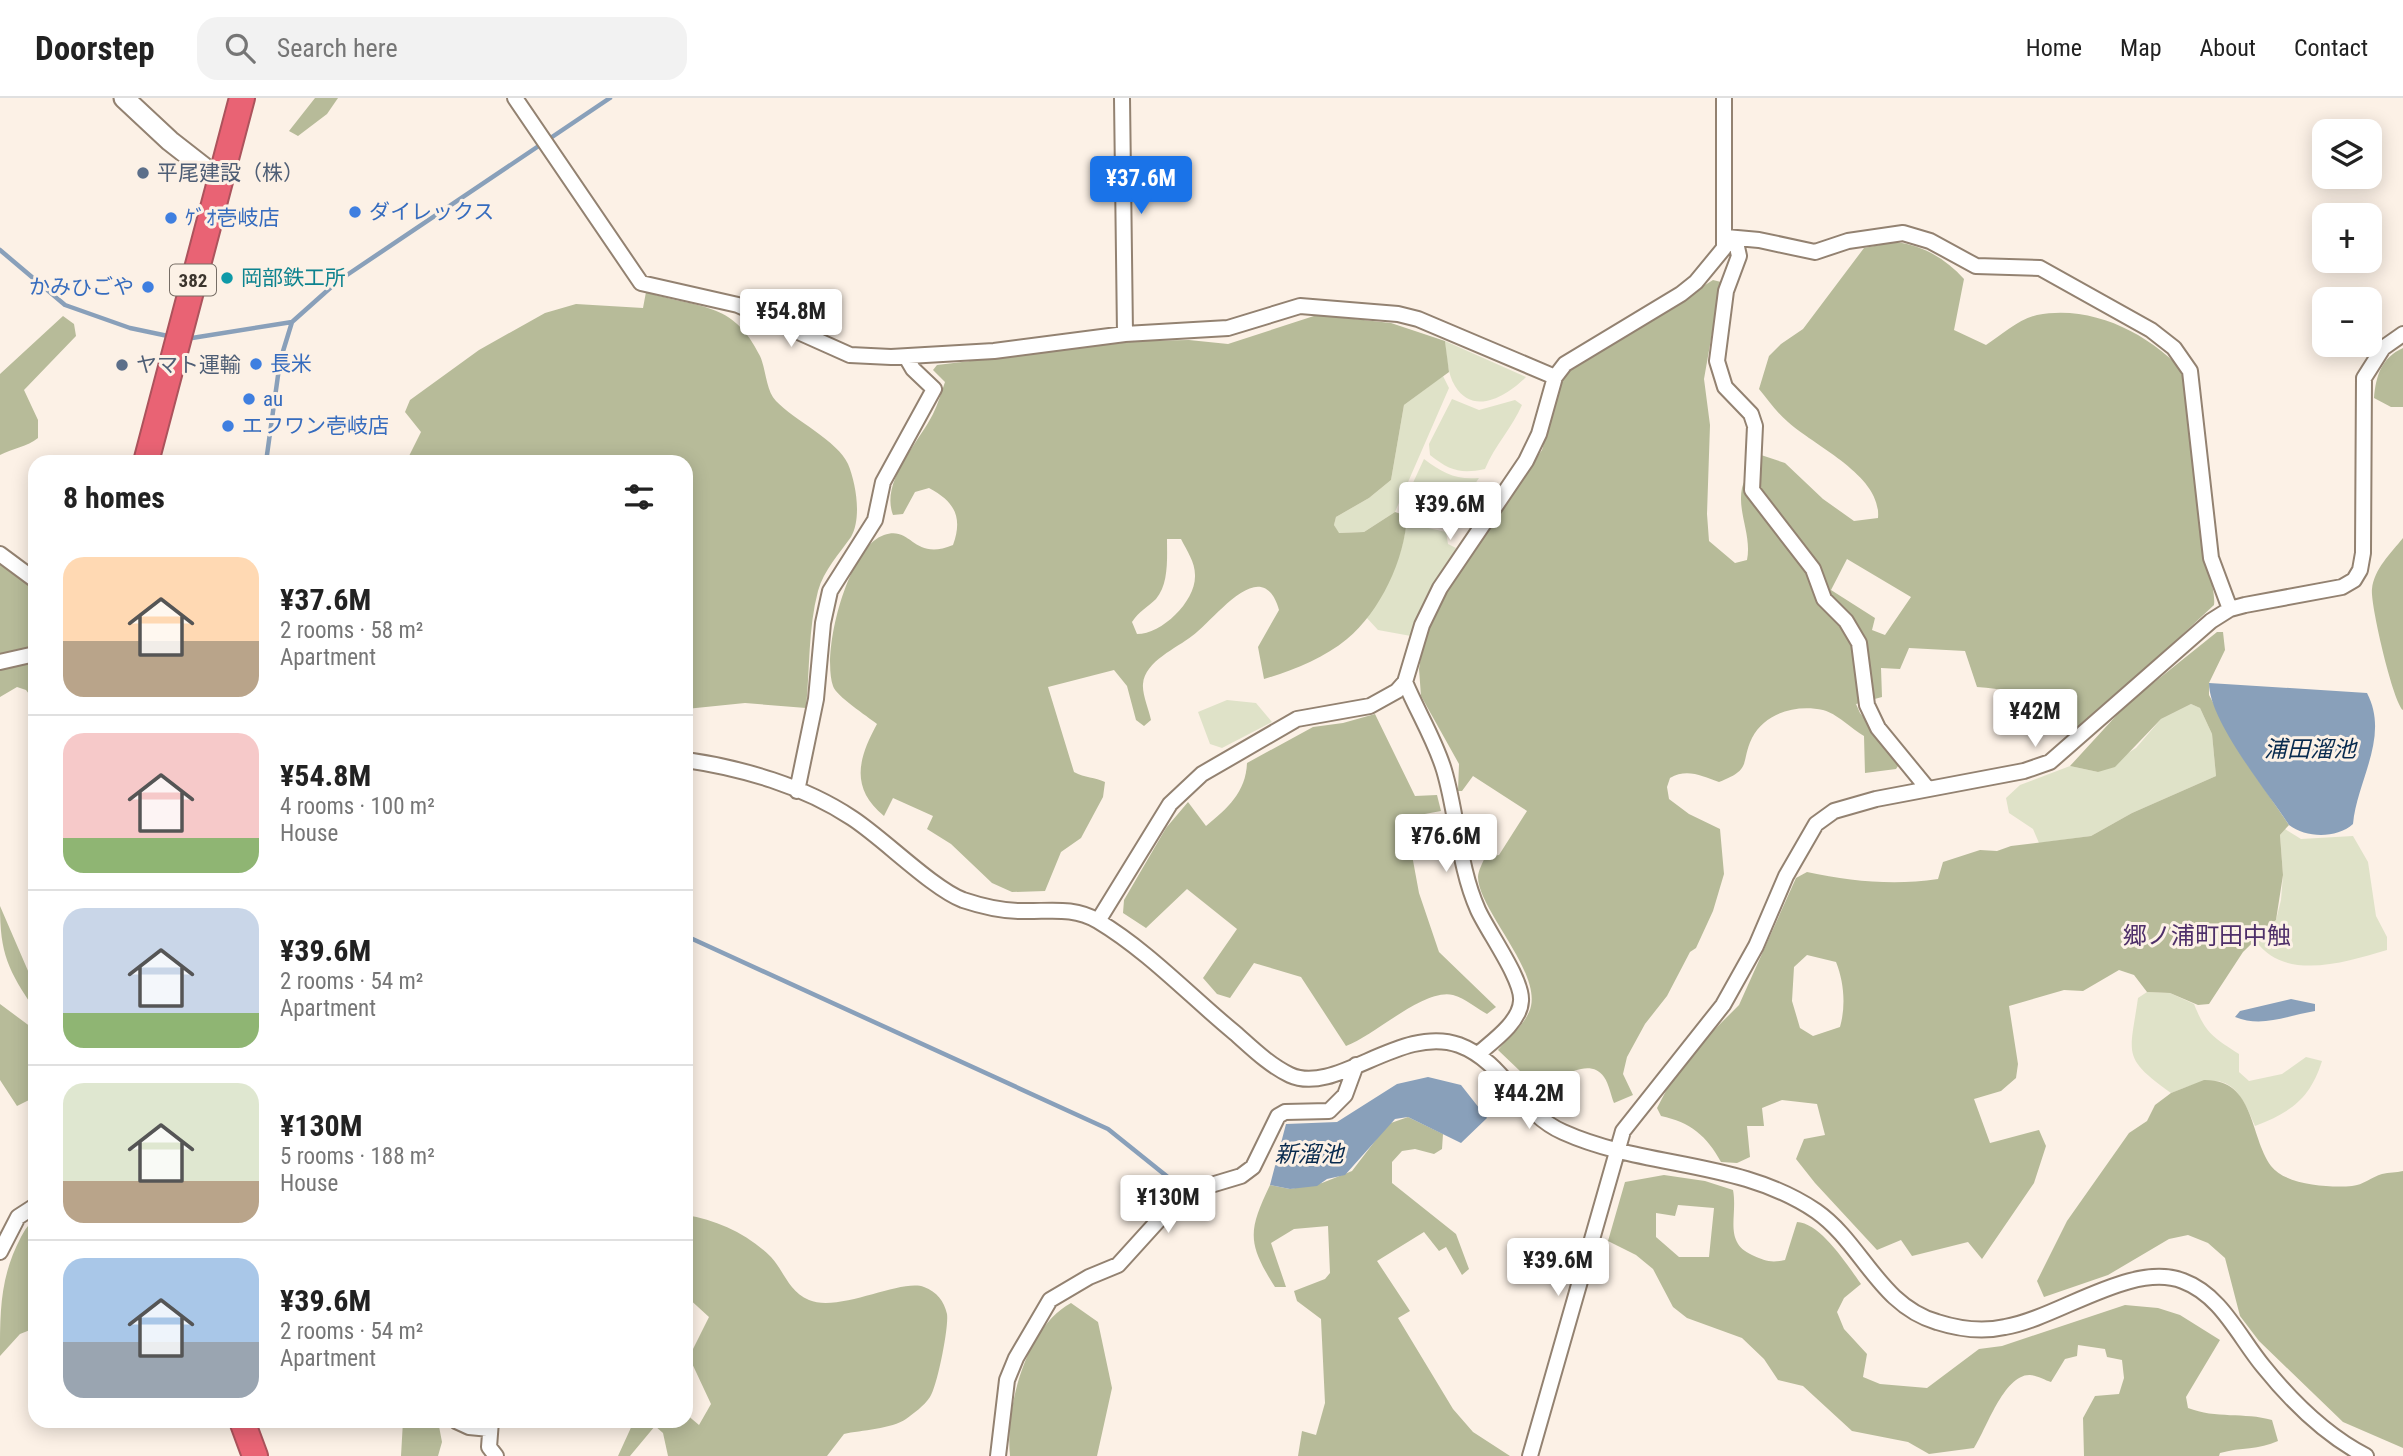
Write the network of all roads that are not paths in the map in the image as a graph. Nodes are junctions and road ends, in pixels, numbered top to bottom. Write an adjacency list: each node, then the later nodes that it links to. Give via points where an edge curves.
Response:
1 (124, 98): 6 (street)
2 (243, 98): 6 (highway, 382)
3 (515, 98): 10 (street, via 641,283 738,304 843,354)
4 (1122, 98): 8 (street)
5 (1724, 98): 7 (street)
6 (220, 180): 12 (highway, 382)
7 (1730, 237): 11 (street, via 1713,263 1681,294 1587,350); 15 (street, via 1815,252 1858,239 1916,235 1976,266 2040,268 2151,330 2174,348 2190,371 2211,558); 20 (street, via 1739,256 1726,291 1717,360 1725,387 1751,414 1755,426 1752,490 1806,560 1824,599 1846,621 1859,643 1867,705 1878,728)
8 (1125, 334): 10 (street); 11 (street, via 1228,328 1300,306 1398,314)
9 (2403, 334): 15 (street, via 2383,348 2364,378 2363,553 2354,580 2329,592)
10 (906, 357): 21 (street, via 934,389 883,482 875,520 830,590 822,623 816,699)
11 (1555, 377): 18 (street, via 1526,461 1440,588 1422,625)
12 (148, 455)
13 (0, 554): 14 (street)
14 (28, 575)
15 (2230, 609): 20 (street, via 2172,653 2050,762)
16 (28, 656): 17 (street)
17 (0, 662)
18 (1405, 682): 22 (street, via 1370,706 1297,719 1202,774 1170,804); 23 (street, via 1444,769 1467,884 1521,990 1517,1014)
19 (693, 761): 21 (street, via 722,765)
20 (1928, 789): 25 (street, via 1834,810 1816,824 1723,1005 1640,1105 1623,1131)
21 (797, 791): 22 (street, via 850,816 958,898 1000,909 1069,911)
22 (1098, 921): 24 (street, via 1290,1075 1328,1076)
23 (1478, 1054): 24 (street, via 1436,1040 1407,1045); 25 (street, via 1494,1065 1530,1111 1548,1124)
24 (1356, 1065): 32 (street, via 1345,1095 1329,1111 1278,1116 1253,1167 1241,1176 1176,1200 1118,1265 1050,1300 1007,1380)
25 (1618, 1149): 33 (street); 34 (street, via 1750,1177 1787,1193 1821,1214 1893,1297 1931,1321 1954,1327 2001,1328 2140,1280 2184,1281 2212,1299 2297,1405)
26 (28, 1211): 27 (street, via 18,1217)
27 (2, 1245)
28 (245, 1428): 30 (highway)
29 (491, 1428): 31 (street, via 489,1447)
30 (255, 1456)
31 (496, 1456)
32 (999, 1456)
33 (1530, 1456)
34 (2366, 1456)

